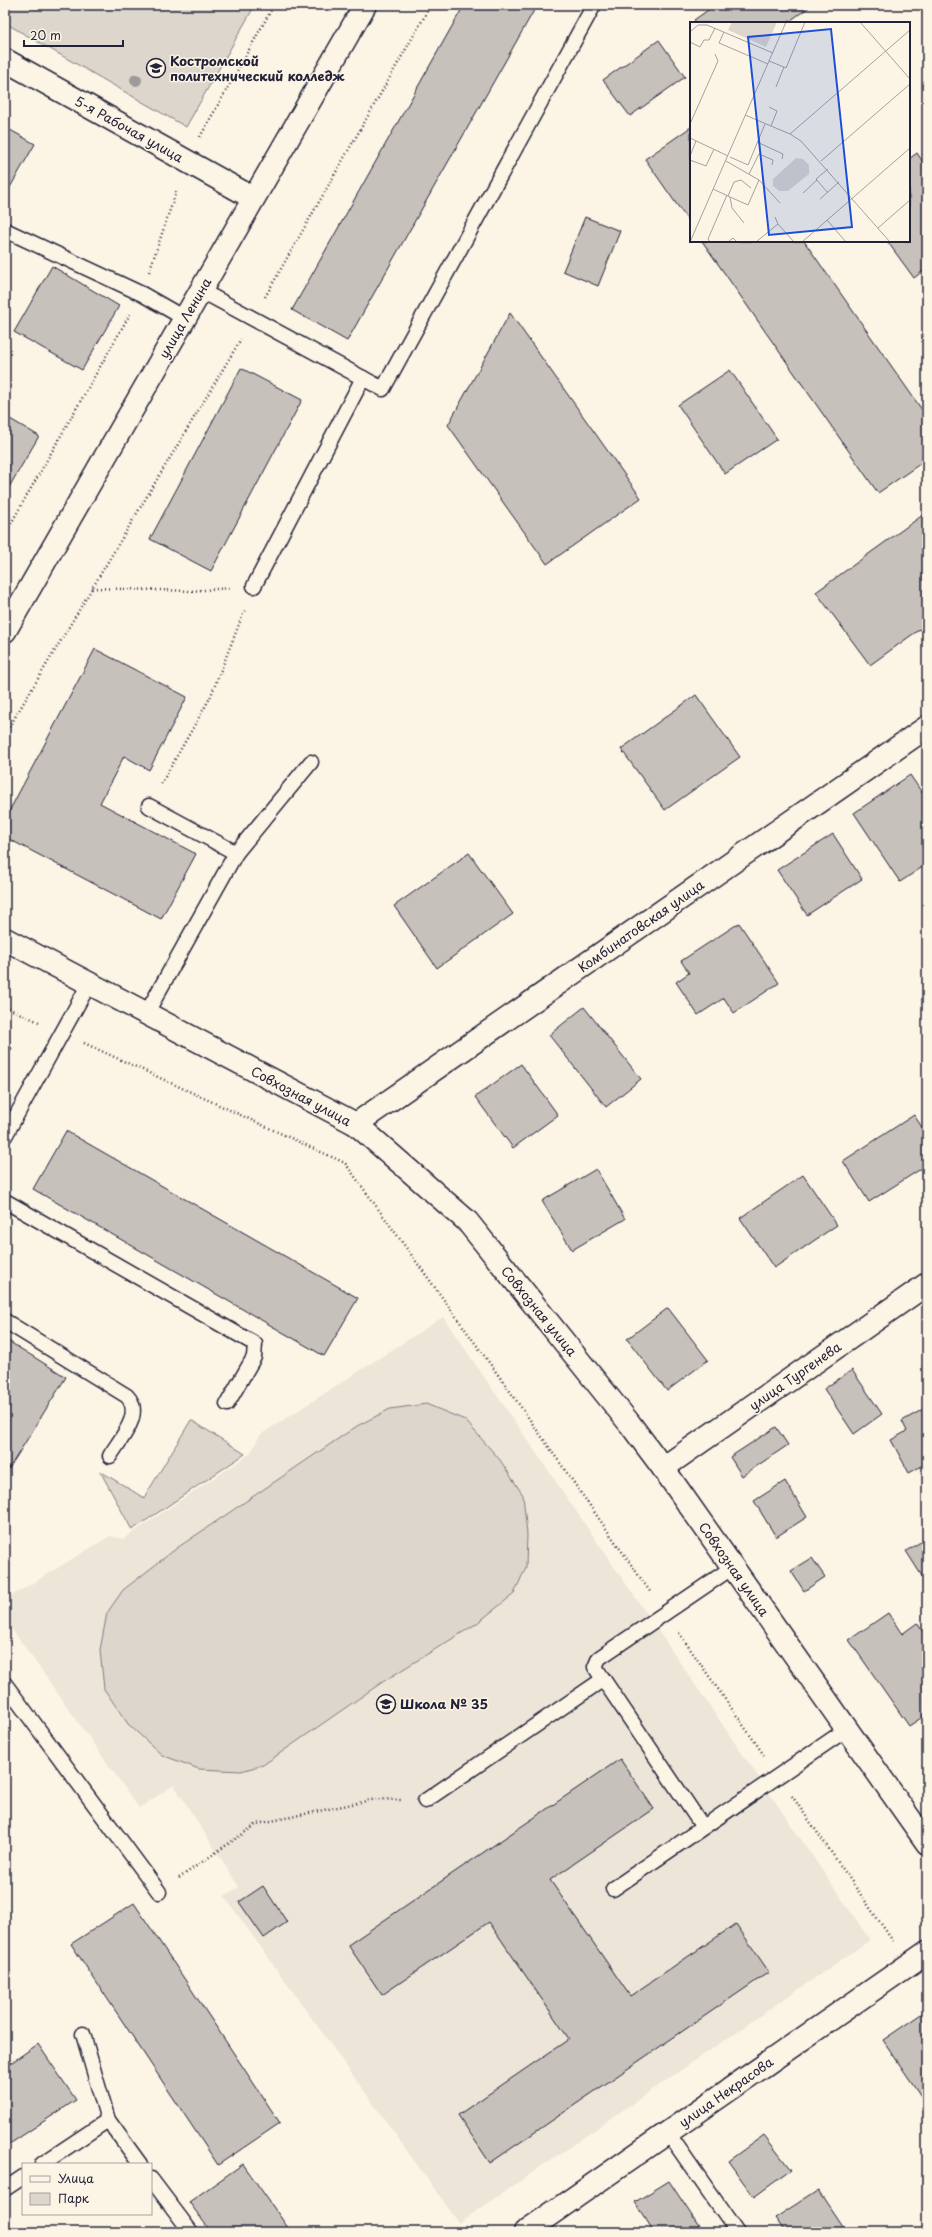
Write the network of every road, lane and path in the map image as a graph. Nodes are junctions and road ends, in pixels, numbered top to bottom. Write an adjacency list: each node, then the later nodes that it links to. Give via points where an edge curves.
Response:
1 (366, 5): 5 (street, улица Ленина)
2 (431, 5): 9 (path)
3 (594, 5): 10 (lane, via 383,389)
4 (5, 60): 5 (street, 5-я Рабочая улица)
5 (253, 198): 7 (street, улица Ленина)
6 (5, 230): 8 (lane, via 142,294)
7 (200, 290): 8 (street, улица Ленина); 9 (lane)
8 (184, 318): 13 (street, улица Ленина)
9 (253, 319): 10 (lane); 12 (path)
10 (363, 378): 11 (lane)
11 (254, 586): 12 (path, via 191,591); 17 (path, via 210,698)
12 (92, 588): 15 (path)
13 (5, 631)
14 (927, 727): 24 (street, Комбинатовская улица)
15 (5, 734)
16 (311, 762): 18 (lane)
17 (149, 806): 18 (lane)
18 (236, 853): 22 (lane)
19 (5, 939): 20 (street, Совхозная улица)
20 (89, 984): 22 (street, Совхозная улица); 23 (lane)
21 (5, 1006): 23 (path)
22 (146, 1014): 24 (street, Совхозная улица)
23 (62, 1033): 25 (lane); 33 (path, via 345,1163 509,1390)
24 (356, 1124): 31 (street, Совхозная улица, via 467,1221)
25 (5, 1136)
26 (5, 1201): 29 (lane, via 255,1344 254,1357)
27 (927, 1284): 31 (street, улица Тургенева)
28 (5, 1322): 30 (lane, via 127,1396 133,1403 131,1421)
29 (227, 1404)
30 (110, 1456)
31 (663, 1468): 32 (street, Совхозная улица)
32 (733, 1567): 33 (lane); 36 (street, Совхозная улица)
33 (665, 1614): 34 (lane, via 599,1658 595,1667); 37 (path)
34 (602, 1680): 38 (lane); 39 (lane)
35 (5, 1684): 42 (lane)
36 (847, 1729): 37 (lane); 40 (street, Совхозная улица)
37 (778, 1776): 39 (lane); 44 (path)
38 (425, 1801): 42 (path, via 376,1799 257,1824)
39 (703, 1828): 41 (lane)
40 (927, 1843)
41 (613, 1889)
42 (159, 1892)
43 (927, 1952): 44 (street, улица Некрасова)
44 (909, 1964): 47 (street, улица Некрасова)
45 (83, 2034): 46 (lane)
46 (108, 2120): 48 (lane); 49 (lane)
47 (668, 2133): 54 (street, улица Некрасова); 55 (lane)
48 (44, 2163)
49 (139, 2163)
50 (22, 2178): 52 (lane)
51 (152, 2180): 53 (lane)
52 (5, 2189)
53 (190, 2232)
54 (525, 2232)
55 (737, 2232)

